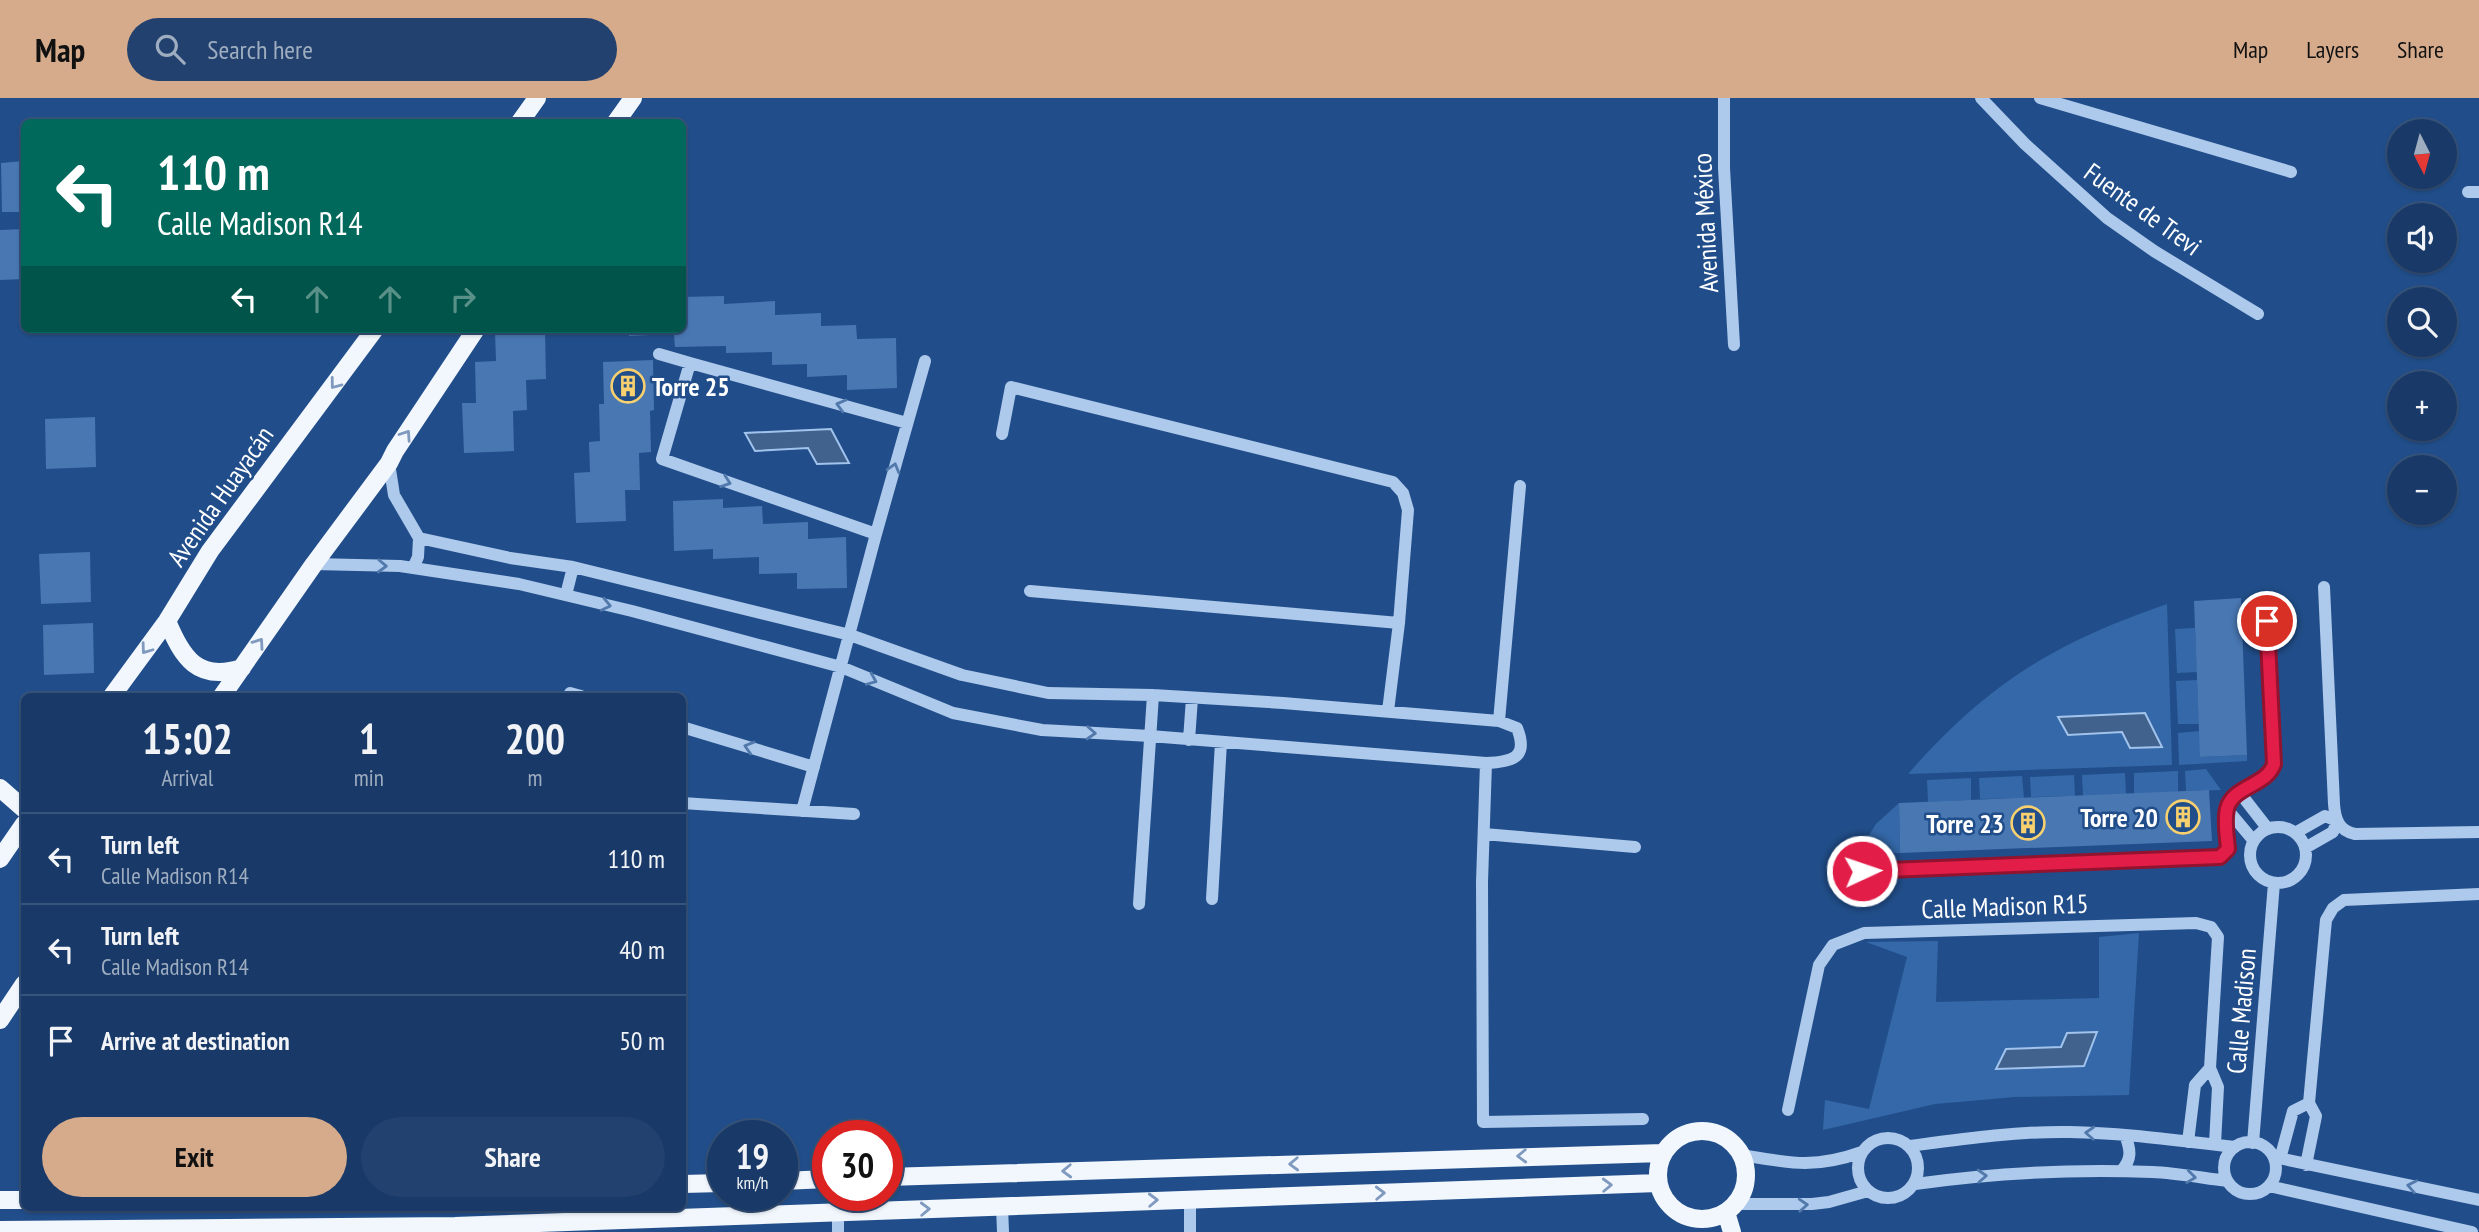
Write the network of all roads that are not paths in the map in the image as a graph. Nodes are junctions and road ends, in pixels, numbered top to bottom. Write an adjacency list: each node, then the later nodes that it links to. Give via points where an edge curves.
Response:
1 (537, 98): 6 (main road)
2 (633, 98): 7 (main road)
3 (1724, 98): 12 (street, Avenida México)
4 (1981, 98): 9 (street, Fuente de Trevi, via 2107,218)
5 (2040, 98): 8 (street)
6 (522, 119)
7 (618, 119)
8 (2291, 172)
9 (2258, 314)
10 (372, 333): 29 (main road, Avenida Huayacán, one-way to 29, via 210,551)
11 (473, 333): 18 (main road, one-way to 11)
12 (1734, 345)
13 (659, 354): 15 (street)
14 (925, 361): 16 (street)
15 (690, 363): 16 (street, one-way to 15); 20 (street, one-way to 20, via 662,459)
16 (907, 423): 20 (street, one-way to 16)
17 (1002, 434): 30 (street, via 1011,387 1393,482 1403,493 1408,510)
18 (389, 463): 21 (street, via 394,495); 22 (main road)
19 (1520, 486): 39 (street)
20 (876, 534): 31 (street)
21 (419, 538): 23 (street); 24 (street)
22 (314, 564): 24 (street, one-way to 24); 33 (main road, one-way to 22)
23 (573, 567): 27 (street); 31 (street)
24 (413, 568): 27 (street)
25 (2324, 587): 53 (street)
26 (1030, 592): 30 (street)
27 (566, 595): 32 (street, one-way to 32)
28 (2265, 601): 47 (street, via 2274,764 2267,777)
29 (167, 621): 33 (main road, via 178,647 196,665 213,673); 34 (main road, Avenida Huayacán, one-way to 34)
30 (1399, 623): 38 (street)
31 (850, 635): 32 (street); 36 (street, via 962,675 1048,693)
32 (841, 667): 41 (street, one-way to 41, via 953,713 1042,730); 45 (street)
33 (242, 668): 35 (main road)
34 (114, 693)
35 (224, 693)
36 (1153, 695): 37 (street); 41 (street)
37 (1192, 698): 38 (street); 42 (street)
38 (1388, 711): 39 (street)
39 (1499, 721): 44 (street, via 1517,728 1521,750 1515,759)
40 (686, 728): 45 (street, one-way to 40)
41 (1150, 736): 42 (street); 67 (street)
42 (1189, 740): 43 (street)
43 (1221, 742): 44 (street); 66 (street)
44 (1486, 764): 58 (street)
45 (814, 767): 51 (street)
46 (0, 788): 49 (main road)
47 (2239, 793): 50 (street); 55 (street)
48 (686, 803): 51 (street)
49 (21, 806)
50 (2227, 809): 59 (street); 63 (street, via 2228,849 2220,857)
51 (802, 811): 52 (street)
52 (854, 814)
53 (2337, 821): 56 (street, via 2355,834); 57 (street, via 2325,816); 61 (street, via 2333,832)
54 (21, 828): 62 (main road)
55 (2268, 829): 57 (street); 59 (street)
56 (2479, 832)
57 (2295, 833): 61 (street)
58 (1484, 834): 60 (street); 73 (street, via 1483,1122)
59 (2253, 840): 64 (street, via 2252,868)
60 (1635, 847)
61 (2305, 848): 64 (street, via 2299,874)
62 (0, 859)
63 (1862, 871)
64 (2274, 883): 76 (street, Calle Madison)
65 (2479, 894): 71 (street, via 2344,900 2333,908 2326,920)
66 (1212, 899)
67 (1139, 904)
68 (21, 988): 69 (main road)
69 (0, 1020)
70 (2210, 1068): 72 (street, Calle Madison R15, via 2218,937 2211,928 2196,923 1864,933 1833,944 1819,965); 75 (street, Calle Madison, via 2195,1085); 77 (street, Calle Madison, via 2218,1087)
71 (2309, 1103): 83 (street, via 2293,1111); 84 (street, via 2316,1116)
72 (1788, 1110)
73 (1643, 1119)
74 (2125, 1135): 75 (street); 78 (street, one-way to 78, via 2068,1132); 85 (street, via 2130,1154)
75 (2188, 1142): 77 (street)
76 (2253, 1143): 79 (street); 83 (street)
77 (2215, 1144): 79 (street)
78 (1910, 1146): 80 (street, via 1885,1138 1871,1142); 91 (street, via 1919,1164)
79 (2235, 1147): 87 (street, via 2225,1163)
80 (1862, 1152): 82 (street, via 1806,1164); 93 (street, via 1858,1173)
81 (1664, 1153): 82 (main road, via 1681,1136 1703,1131 1723,1136); 86 (main road, one-way to 86); 89 (main road)
82 (1742, 1155): 99 (main road, via 1746,1180)
83 (2277, 1158): 84 (street); 92 (street)
84 (2306, 1165): 97 (street, one-way to 84)
85 (2121, 1171): 87 (street, one-way to 87); 91 (street, one-way to 85, via 1969,1176)
86 (903, 1177)
87 (2227, 1181): 92 (street, via 2242,1193 2262,1192)
88 (707, 1183): 90 (main road)
89 (1658, 1183): 95 (main road, one-way to 89); 99 (main road, via 1667,1202 1684,1216 1713,1218)
90 (686, 1184)
91 (1915, 1184): 93 (street, via 1893,1198)
92 (2269, 1186): 109 (street)
93 (1868, 1191): 99 (street, one-way to 93, via 1812,1205)
94 (21, 1199): 96 (main road)
95 (1190, 1199): 98 (main road, one-way to 95); 107 (street)
96 (0, 1200)
97 (2479, 1200)
98 (1002, 1206): 101 (main road, one-way to 98); 106 (street)
99 (1731, 1208): 108 (main road)
100 (763, 1211): 102 (main road)
101 (838, 1212): 102 (main road); 105 (street)
102 (763, 1214): 103 (main road)
103 (645, 1225): 104 (main road)
104 (0, 1230)
105 (838, 1232)
106 (1003, 1232)
107 (1190, 1232)
108 (1732, 1232)
109 (2472, 1232)

